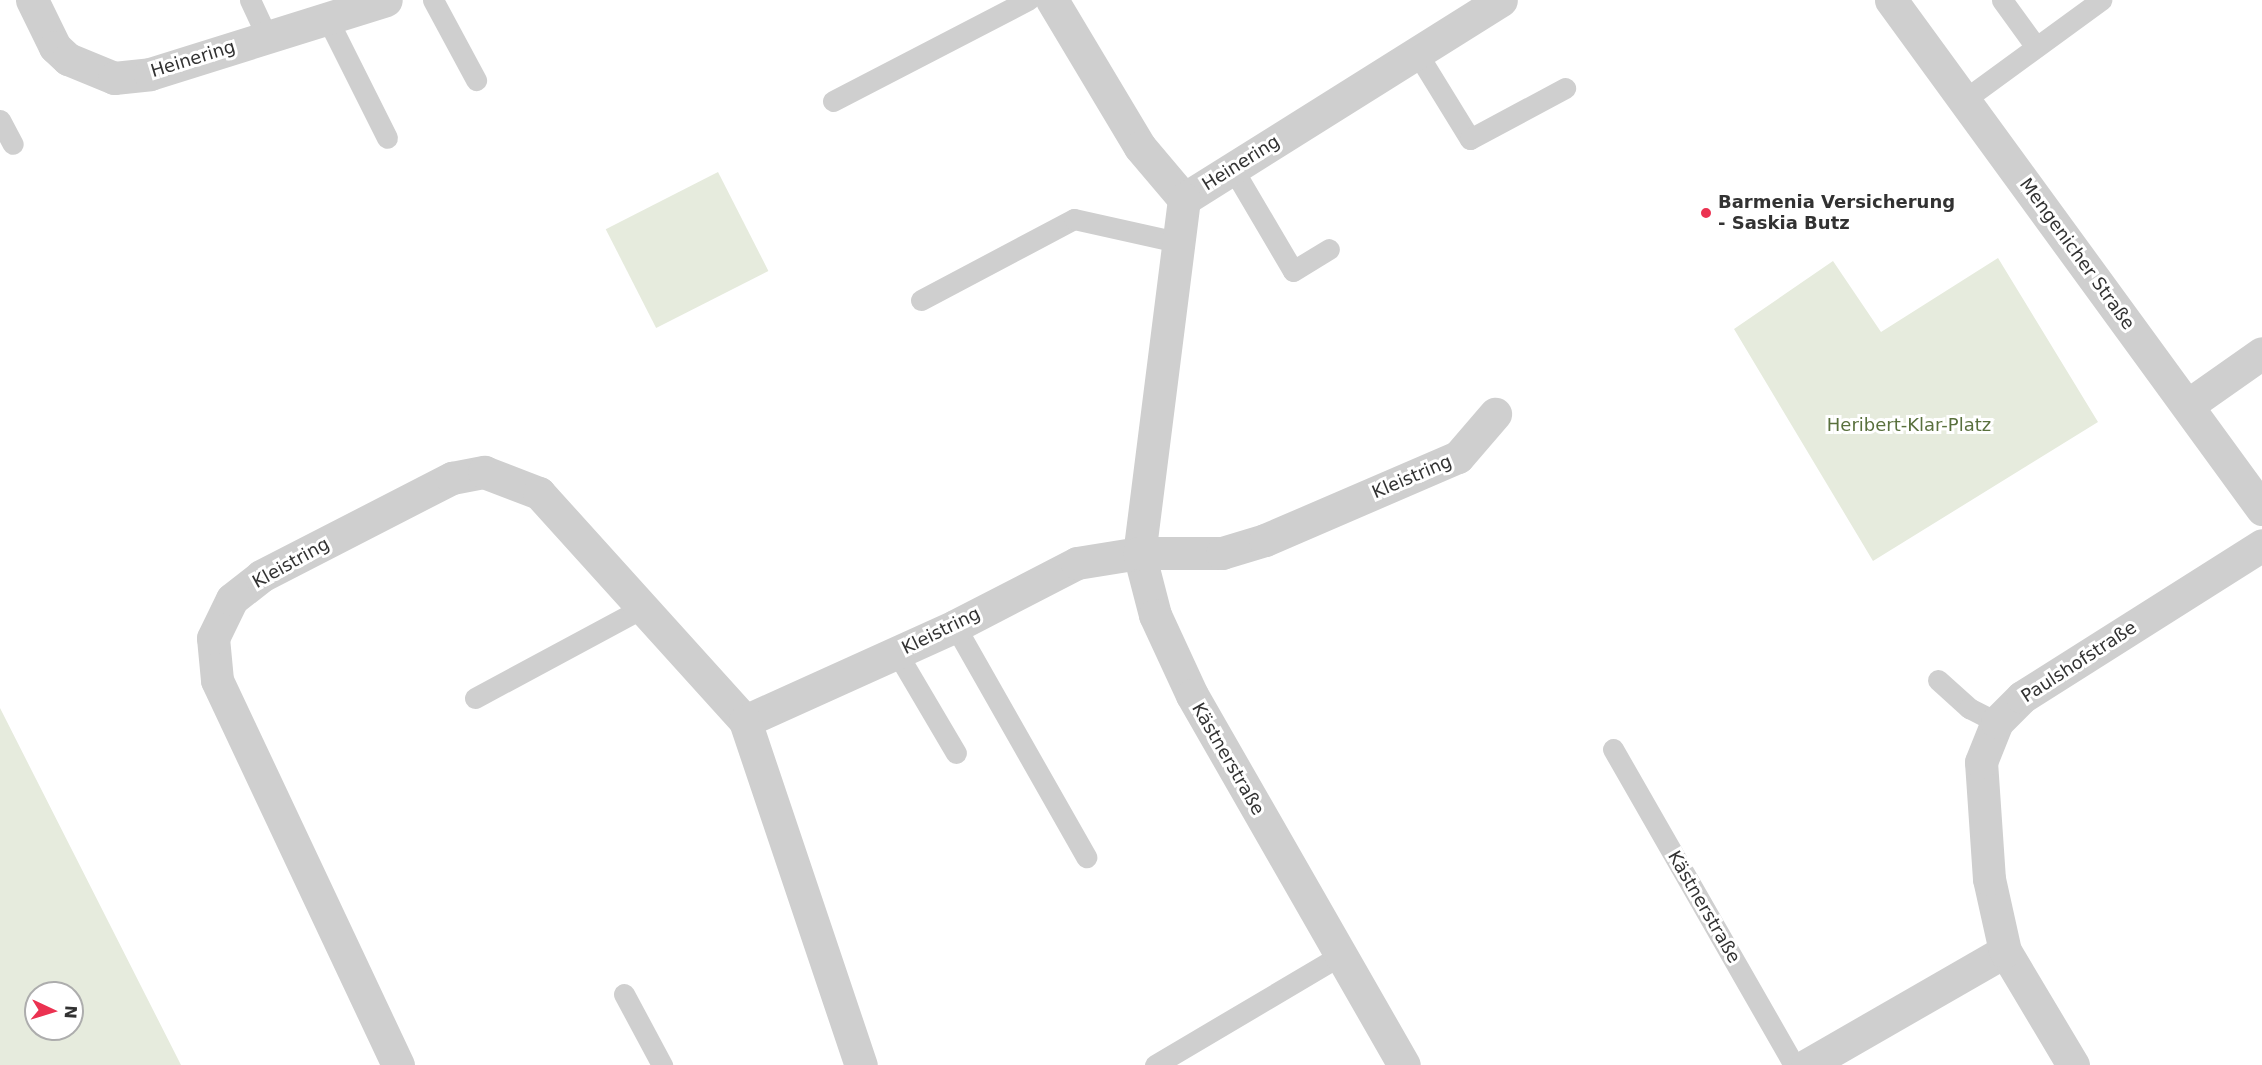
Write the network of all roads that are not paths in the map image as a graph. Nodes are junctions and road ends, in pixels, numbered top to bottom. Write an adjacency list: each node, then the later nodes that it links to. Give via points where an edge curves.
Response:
1 (32, 0): 12 (street, Heinering, via 55,47 68,59 114,78 150,74)
2 (250, 0): 12 (lane)
3 (386, 0): 11 (street, Heinering)
4 (434, 0): 15 (lane)
5 (1028, 0): 17 (lane)
6 (1052, 0): 23 (street, Heinering, via 1140,147)
7 (1501, 0): 14 (street, Heinering)
8 (1891, 0): 18 (street, Mengenicher Straße)
9 (2002, 0): 13 (lane)
10 (2101, 0): 13 (lane)
11 (327, 18): 12 (street, Heinering); 20 (lane)
12 (267, 36)
13 (2036, 47): 18 (lane)
14 (1417, 53): 16 (lane, via 1470,139); 22 (street, Heinering)
15 (476, 80)
16 (1565, 88)
17 (833, 100)
18 (1964, 100): 28 (street, Mengenicher Straße)
19 (0, 120): 21 (lane)
20 (387, 138)
21 (13, 144)
22 (1233, 169): 23 (street, Heinering); 25 (lane, via 1293,271)
23 (1184, 199): 24 (street)
24 (1178, 242): 26 (lane, via 1074,219); 32 (street)
25 (1329, 249)
26 (921, 300)
27 (2262, 353): 28 (street)
28 (2188, 405): 30 (street, Mengenicher Straße)
29 (1496, 414): 32 (street, Kleistring, via 1458,457 1265,540 1222,553)
30 (2262, 509)
31 (2262, 544): 39 (street, Paulshofstraße, via 2022,697)
32 (1139, 553): 34 (street, Kleistring, via 1077,563); 44 (street, Kästnerstraße, via 1155,615 1192,695)
33 (642, 608): 37 (lane); 38 (street, Kleistring); 46 (street, Kleistring, via 539,493 484,472 452,478 261,576 232,599 213,638 217,680)
34 (955, 626): 35 (street, Kleistring); 42 (lane)
35 (897, 652): 38 (street, Kleistring); 41 (lane)
36 (1938, 680): 39 (lane, via 1969,708)
37 (475, 698)
38 (745, 721): 48 (street, Kleistring)
39 (1997, 722): 43 (street, Paulshofstraße, via 1981,762 1981,813)
40 (1613, 749): 51 (lane, Kästnerstraße)
41 (956, 753)
42 (1086, 857)
43 (2005, 951): 52 (street); 53 (street, Paulshofstraße)
44 (1341, 955): 49 (lane); 50 (street, Kästnerstraße)
45 (624, 994): 47 (lane)
46 (398, 1065)
47 (662, 1065)
48 (861, 1065)
49 (1155, 1065)
50 (1404, 1065)
51 (1794, 1065)
52 (1807, 1065)
53 (2073, 1065)

